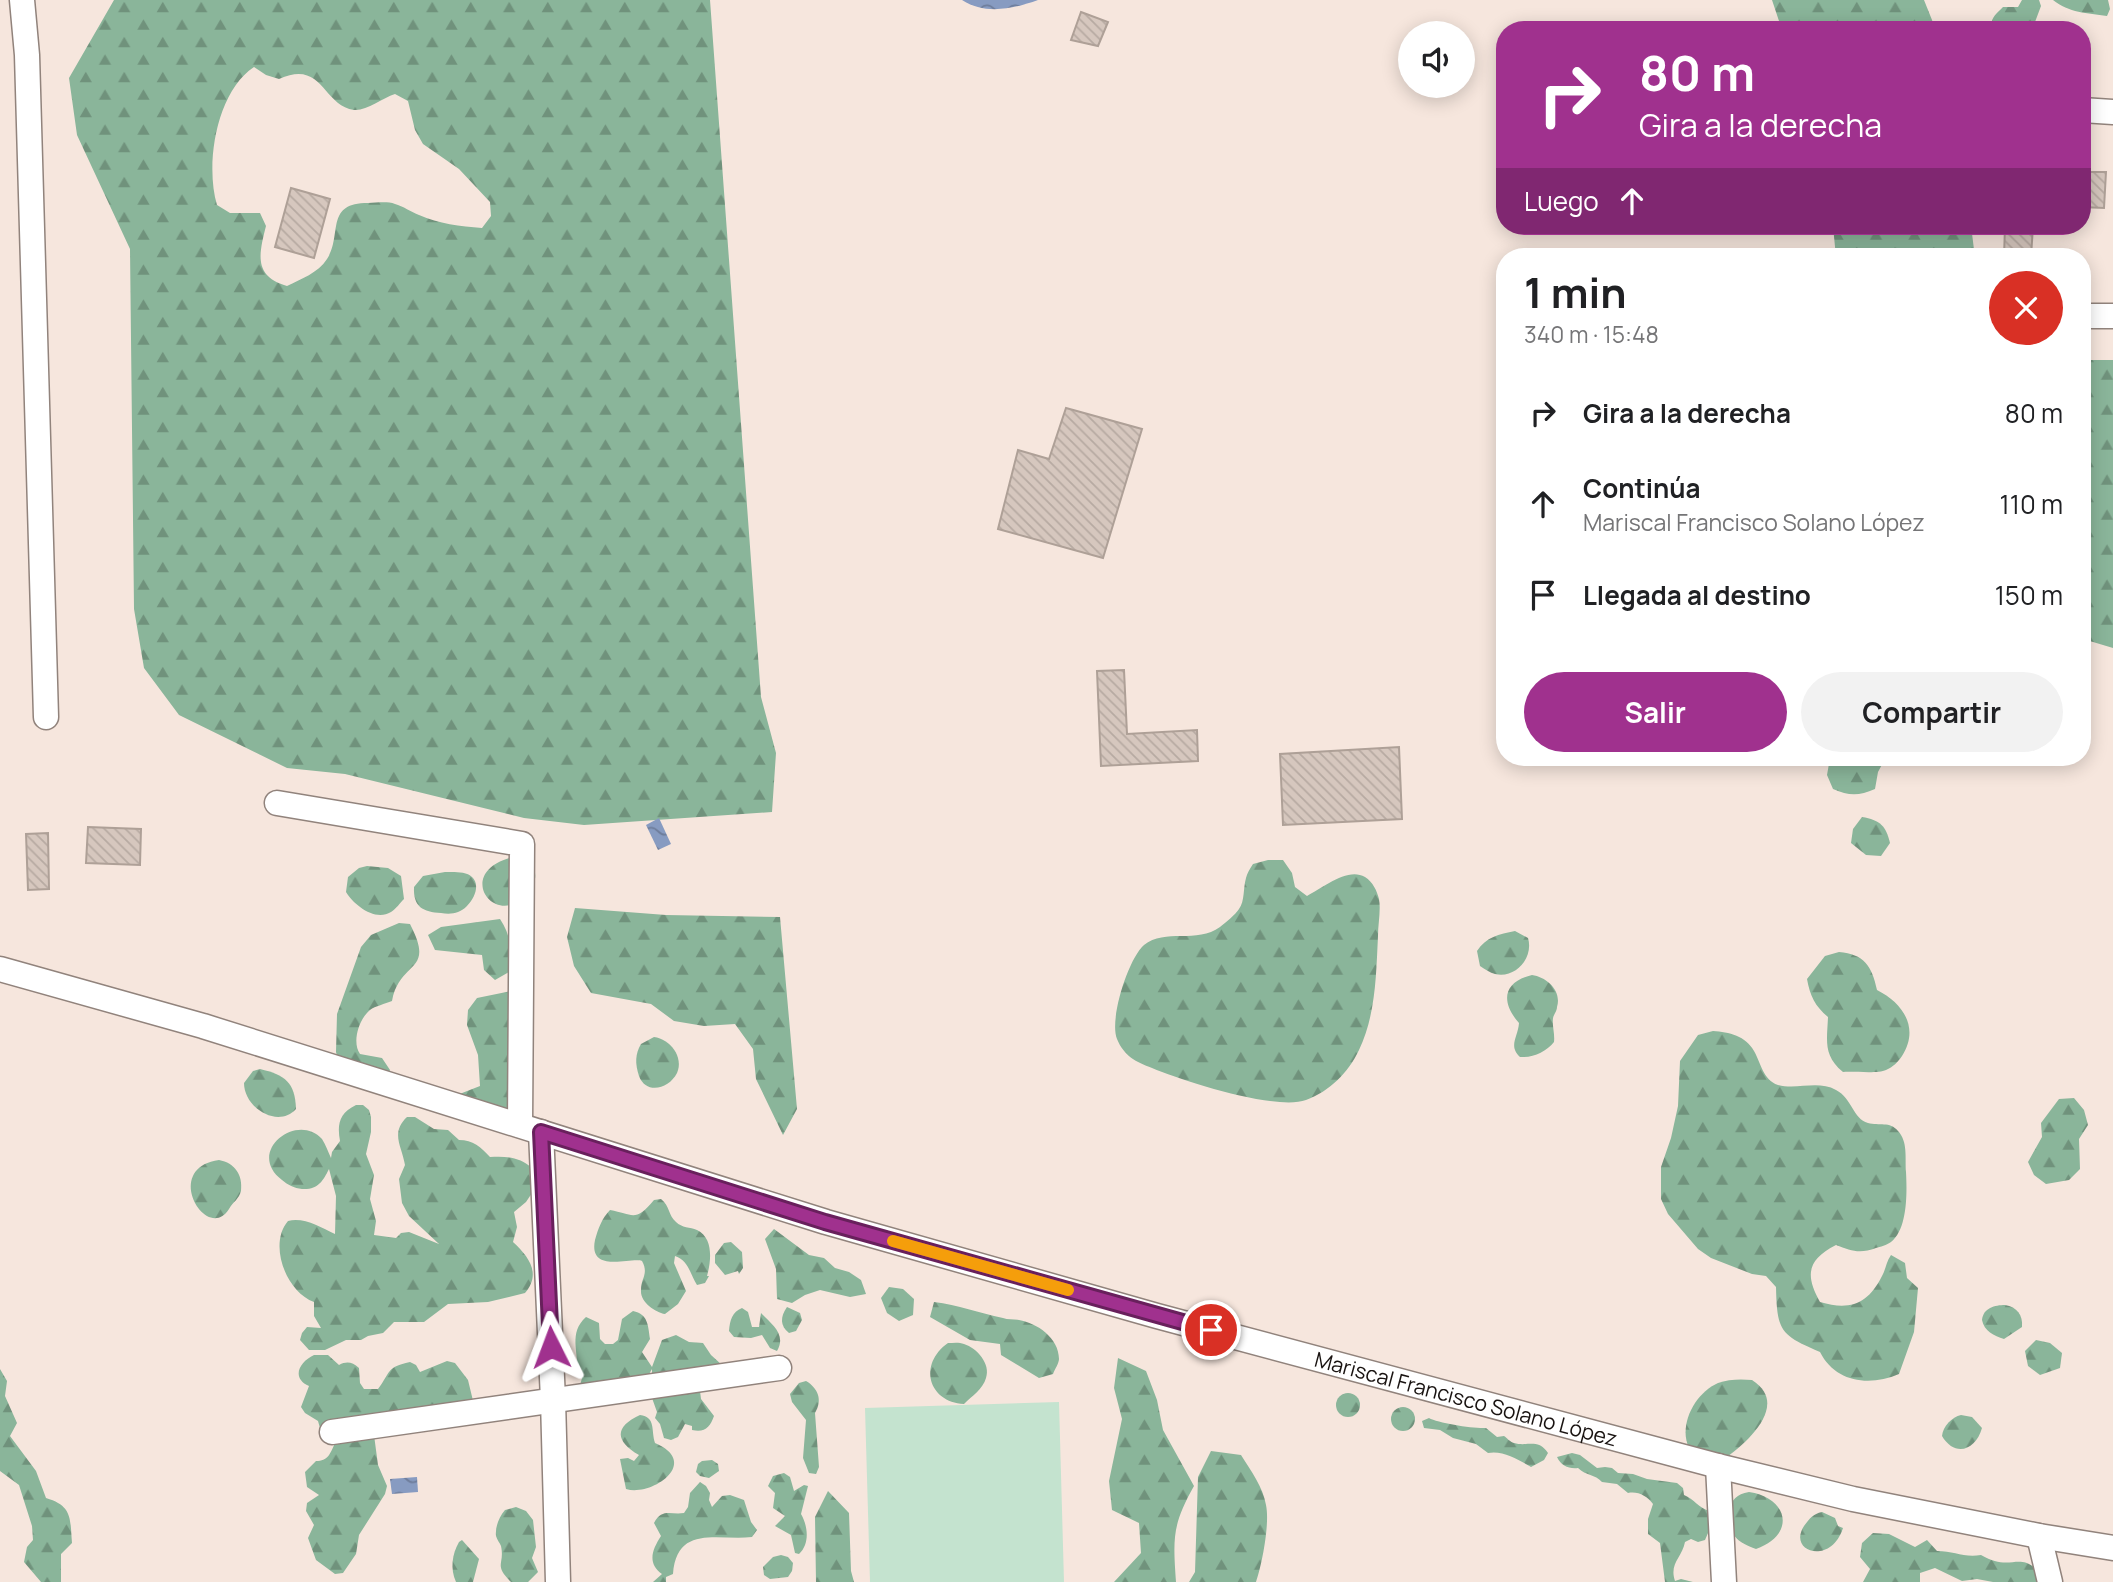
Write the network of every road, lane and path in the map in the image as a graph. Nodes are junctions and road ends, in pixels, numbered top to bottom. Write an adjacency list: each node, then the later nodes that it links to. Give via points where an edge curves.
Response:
1 (22, 0): 6 (street)
2 (2091, 111): 3 (street)
3 (2113, 112)
4 (2091, 316): 5 (street)
5 (2113, 316)
6 (46, 717)
7 (277, 803): 9 (street, via 522,844)
8 (0, 969): 9 (street, Mariscal Francisco Solano López, via 203,1026)
9 (530, 1129): 11 (street); 13 (street, Mariscal Francisco Solano López, via 825,1222)
10 (779, 1368): 11 (street)
11 (553, 1400): 12 (street); 16 (street)
12 (332, 1432)
13 (1718, 1466): 14 (street, Mariscal Francisco Solano López); 17 (street)
14 (2039, 1536): 15 (street, Mariscal Francisco Solano López); 18 (street)
15 (2113, 1548)
16 (558, 1582)
17 (1724, 1582)
18 (2050, 1582)

